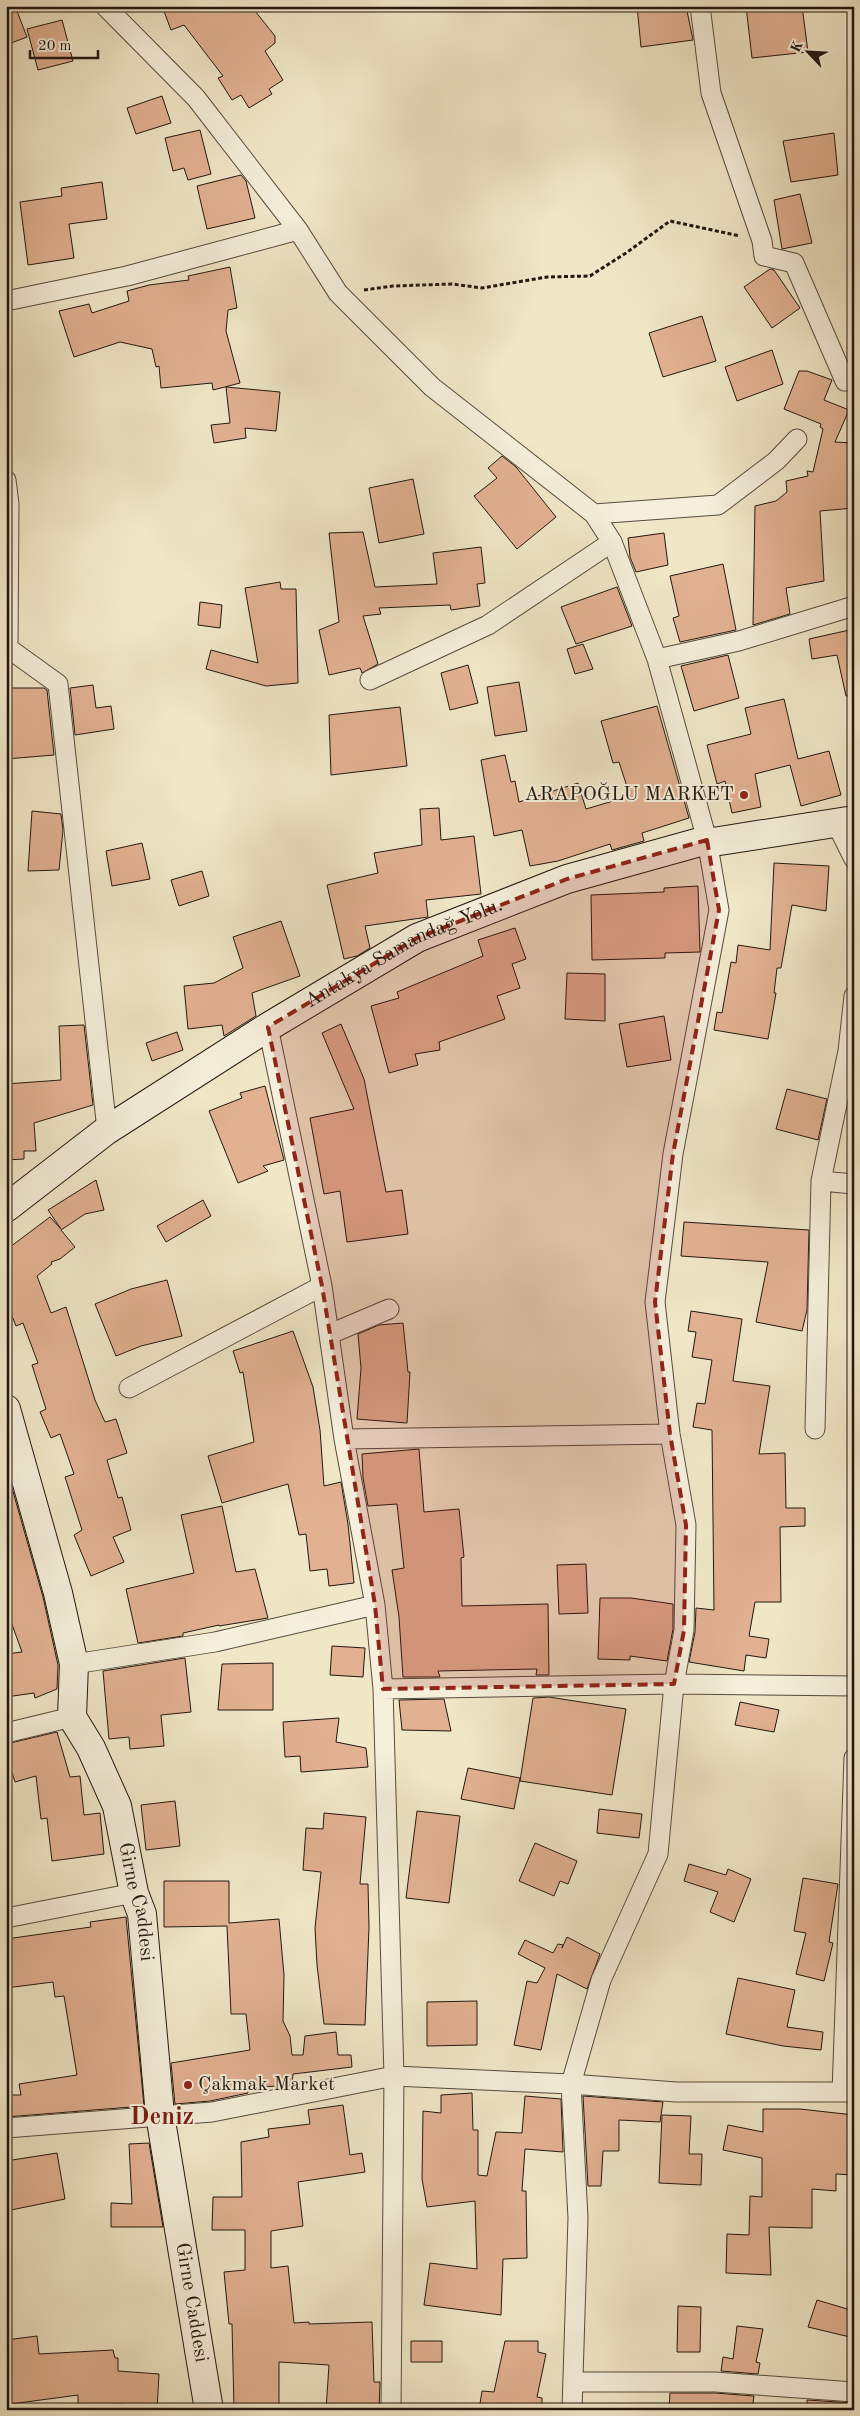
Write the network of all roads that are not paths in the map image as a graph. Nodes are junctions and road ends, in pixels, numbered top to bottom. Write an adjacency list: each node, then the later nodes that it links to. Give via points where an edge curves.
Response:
1 (105, 6): 3 (street, via 196,98)
2 (700, 6): 5 (street, via 711,93 762,241 764,256 794,263 845,381)
3 (298, 230): 4 (street, via 127,276); 8 (street, via 338,293 432,387)
4 (6, 301)
5 (854, 381)
6 (797, 439): 8 (street, via 776,461 718,505)
7 (6, 480): 11 (street, via 9,504)
8 (594, 514): 9 (street)
9 (612, 542): 12 (street); 13 (street, via 488,625)
10 (854, 606): 12 (street, via 739,641)
11 (7, 648): 19 (street, via 58,684)
12 (657, 659): 15 (street)
13 (370, 680)
14 (845, 822): 15 (street, Antakya Samandağ Yolu., via 713,842); 16 (street)
15 (707, 840): 18 (street, Antakya Samandağ Yolu., via 567,879 417,938); 29 (street, via 719,910 673,1154 655,1302)
16 (854, 859)
17 (854, 996): 20 (street, via 848,1050)
18 (268, 1027): 19 (street, Antakya Samandağ Yolu.); 23 (street)
19 (107, 1130): 22 (street, Antakya Samandağ Yolu.)
20 (821, 1181): 21 (street); 28 (street)
21 (854, 1184)
22 (6, 1208)
23 (322, 1286): 25 (street); 26 (street)
24 (389, 1309): 25 (street)
25 (330, 1334): 30 (street)
26 (129, 1388)
27 (6, 1409): 32 (street, via 58,1593)
28 (816, 1428)
29 (670, 1434): 30 (street); 33 (street, via 686,1525 684,1630)
30 (344, 1438): 31 (street)
31 (375, 1605): 32 (street, via 215,1642); 35 (street)
32 (74, 1664): 36 (street)
33 (674, 1684): 34 (street); 35 (street); 42 (street, via 658,1854 601,1980)
34 (854, 1686)
35 (383, 1688): 41 (street)
36 (72, 1717): 37 (street); 39 (street, Girne Caddesi, via 91,1748 117,1806)
37 (6, 1733)
38 (854, 1758): 43 (street)
39 (134, 1892): 40 (street); 44 (street, Girne Caddesi, via 142,1914)
40 (6, 1918)
41 (394, 2076): 42 (street); 44 (street, via 212,2112); 49 (street)
42 (570, 2084): 43 (street, via 676,2092); 46 (street, via 578,2218)
43 (848, 2092)
44 (160, 2115): 45 (street); 48 (street, Girne Caddesi)
45 (6, 2128)
46 (574, 2382): 47 (street, via 715,2382); 50 (street)
47 (854, 2392)
48 (209, 2410)
49 (391, 2410)
50 (572, 2410)

